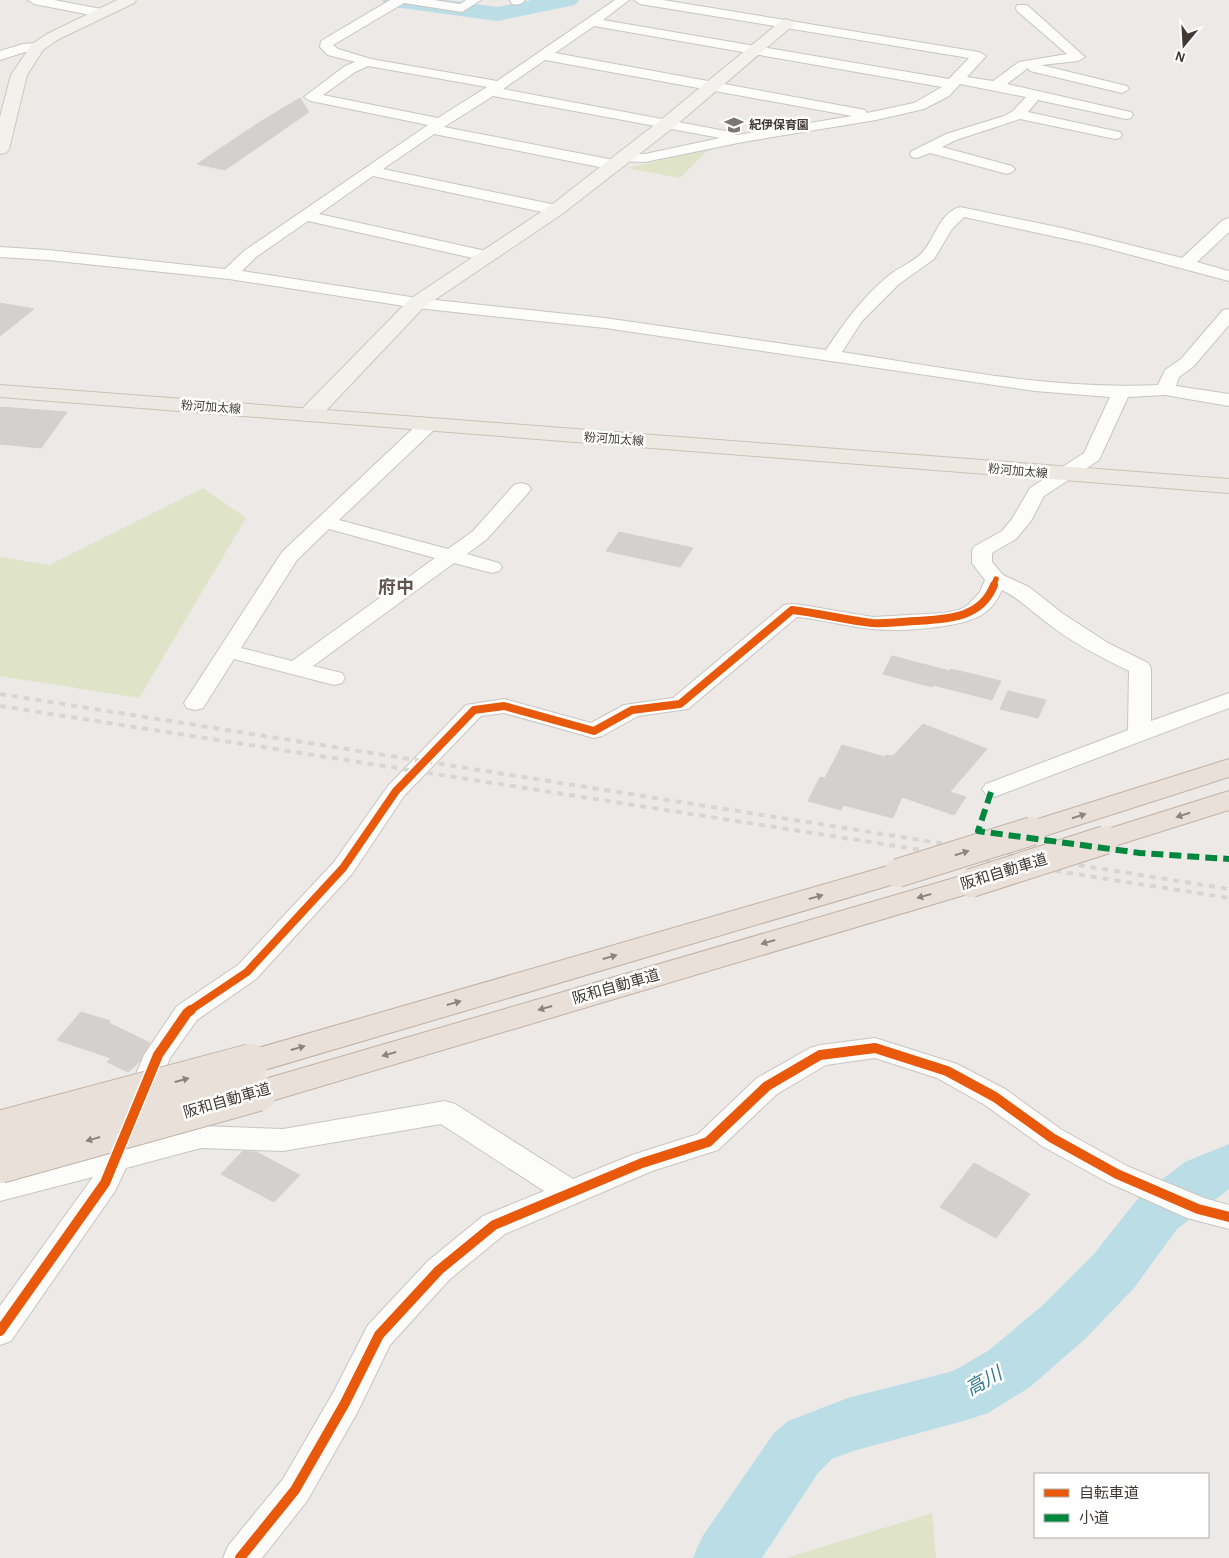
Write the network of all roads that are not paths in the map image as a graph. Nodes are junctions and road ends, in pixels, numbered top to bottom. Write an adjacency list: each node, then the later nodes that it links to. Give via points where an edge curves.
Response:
1 (34, 0): 8 (street)
2 (128, 0): 8 (street)
3 (475, 0): 6 (street, via 462,8)
4 (623, 0): 9 (street)
5 (640, 0): 10 (street)
6 (401, 1): 15 (street, via 326,44 333,52)
7 (1022, 8): 16 (street, via 1078,58)
8 (101, 13): 11 (street)
9 (592, 22): 12 (street); 13 (street)
10 (786, 24): 12 (street); 17 (street, via 979,56)
11 (37, 47): 14 (street); 30 (street, via 19,75)
12 (755, 50): 17 (street); 18 (street)
13 (542, 55): 18 (street); 20 (street)
14 (0, 56)
15 (367, 62): 20 (street); 26 (street, via 350,69 311,98)
16 (1024, 65): 19 (street); 23 (street, via 1124,85 1110,102)
17 (955, 82): 19 (street); 24 (street, via 944,93 919,106)
18 (711, 86): 24 (street); 25 (street)
19 (996, 86): 21 (street)
20 (494, 88): 25 (street); 26 (street)
21 (1035, 95): 22 (street); 23 (street)
22 (1018, 114): 27 (street); 32 (street, via 951,137 922,151)
23 (1126, 115): 27 (street, via 1126,124)
24 (876, 116): 28 (street)
25 (668, 123): 28 (street); 31 (street)
26 (436, 126): 31 (street); 33 (street)
27 (1115, 135): 29 (street)
28 (743, 138): 31 (street)
29 (1104, 146)
30 (0, 149)
31 (619, 161): 34 (street)
32 (1007, 170)
33 (372, 171): 34 (street); 35 (street)
34 (556, 210): 38 (street)
35 (308, 216): 38 (street); 40 (street, via 250,254)
36 (1229, 223): 39 (street)
37 (0, 252): 40 (street)
38 (486, 256): 42 (street)
39 (1185, 264): 41 (street); 44 (street, via 1027,224 960,212 946,226 928,256 893,280 856,318)
40 (229, 274): 42 (street)
41 (1229, 276)
42 (417, 303): 44 (street, via 605,323); 49 (street)
43 (1229, 314): 45 (street, via 1187,363 1172,374)
44 (830, 356): 47 (street, via 1036,386)
45 (1165, 390): 47 (street); 48 (street)
46 (0, 391): 49 (main road, 粉河加太線)
47 (1121, 392): 51 (street, via 1092,456)
48 (1229, 400)
49 (309, 415): 50 (main road, 粉河加太線)
50 (428, 425): 51 (main road, 粉河加太線); 54 (street)
51 (1064, 475): 52 (main road, 粉河加太線); 57 (street, via 1037,492 1009,535 982,550 982,563)
52 (1229, 486)
53 (521, 490): 55 (street, via 480,534)
54 (326, 522): 55 (street); 58 (street, via 288,556)
55 (453, 555): 56 (street); 59 (street)
56 (492, 566)
57 (996, 579): 63 (street, via 1022,591 1054,618 1100,648 1140,668); 68 (street, via 982,606 960,618 874,623 792,610 680,704 632,710 594,731 504,706 474,710 396,791 343,868 247,972 187,1012 158,1055)
58 (228, 651): 59 (street); 62 (street)
59 (296, 668): 60 (street)
60 (334, 678)
61 (1229, 700): 63 (street)
62 (195, 703)
63 (1140, 732): 65 (street)
64 (1229, 768): 67 (highway, 阪和自動車道, one-way to 64, bridge, via 251,1062 898,873)
65 (994, 789)
66 (1229, 800): 69 (highway, 阪和自動車道, one-way to 69, bridge, via 971,883 258,1093)
67 (0, 1128)
68 (116, 1160): 70 (street); 71 (street, via 201,1137 283,1140 445,1112); 73 (street, via 105,1183)
69 (0, 1165)
70 (0, 1189)
71 (571, 1193): 72 (street, via 642,1163 708,1142 767,1086 820,1055 875,1048 947,1071 995,1097 1052,1138 1117,1174 1198,1209); 74 (street, via 494,1225 439,1270 379,1334 345,1403 295,1490)
72 (1229, 1217)
73 (0, 1331)
74 (240, 1558)

